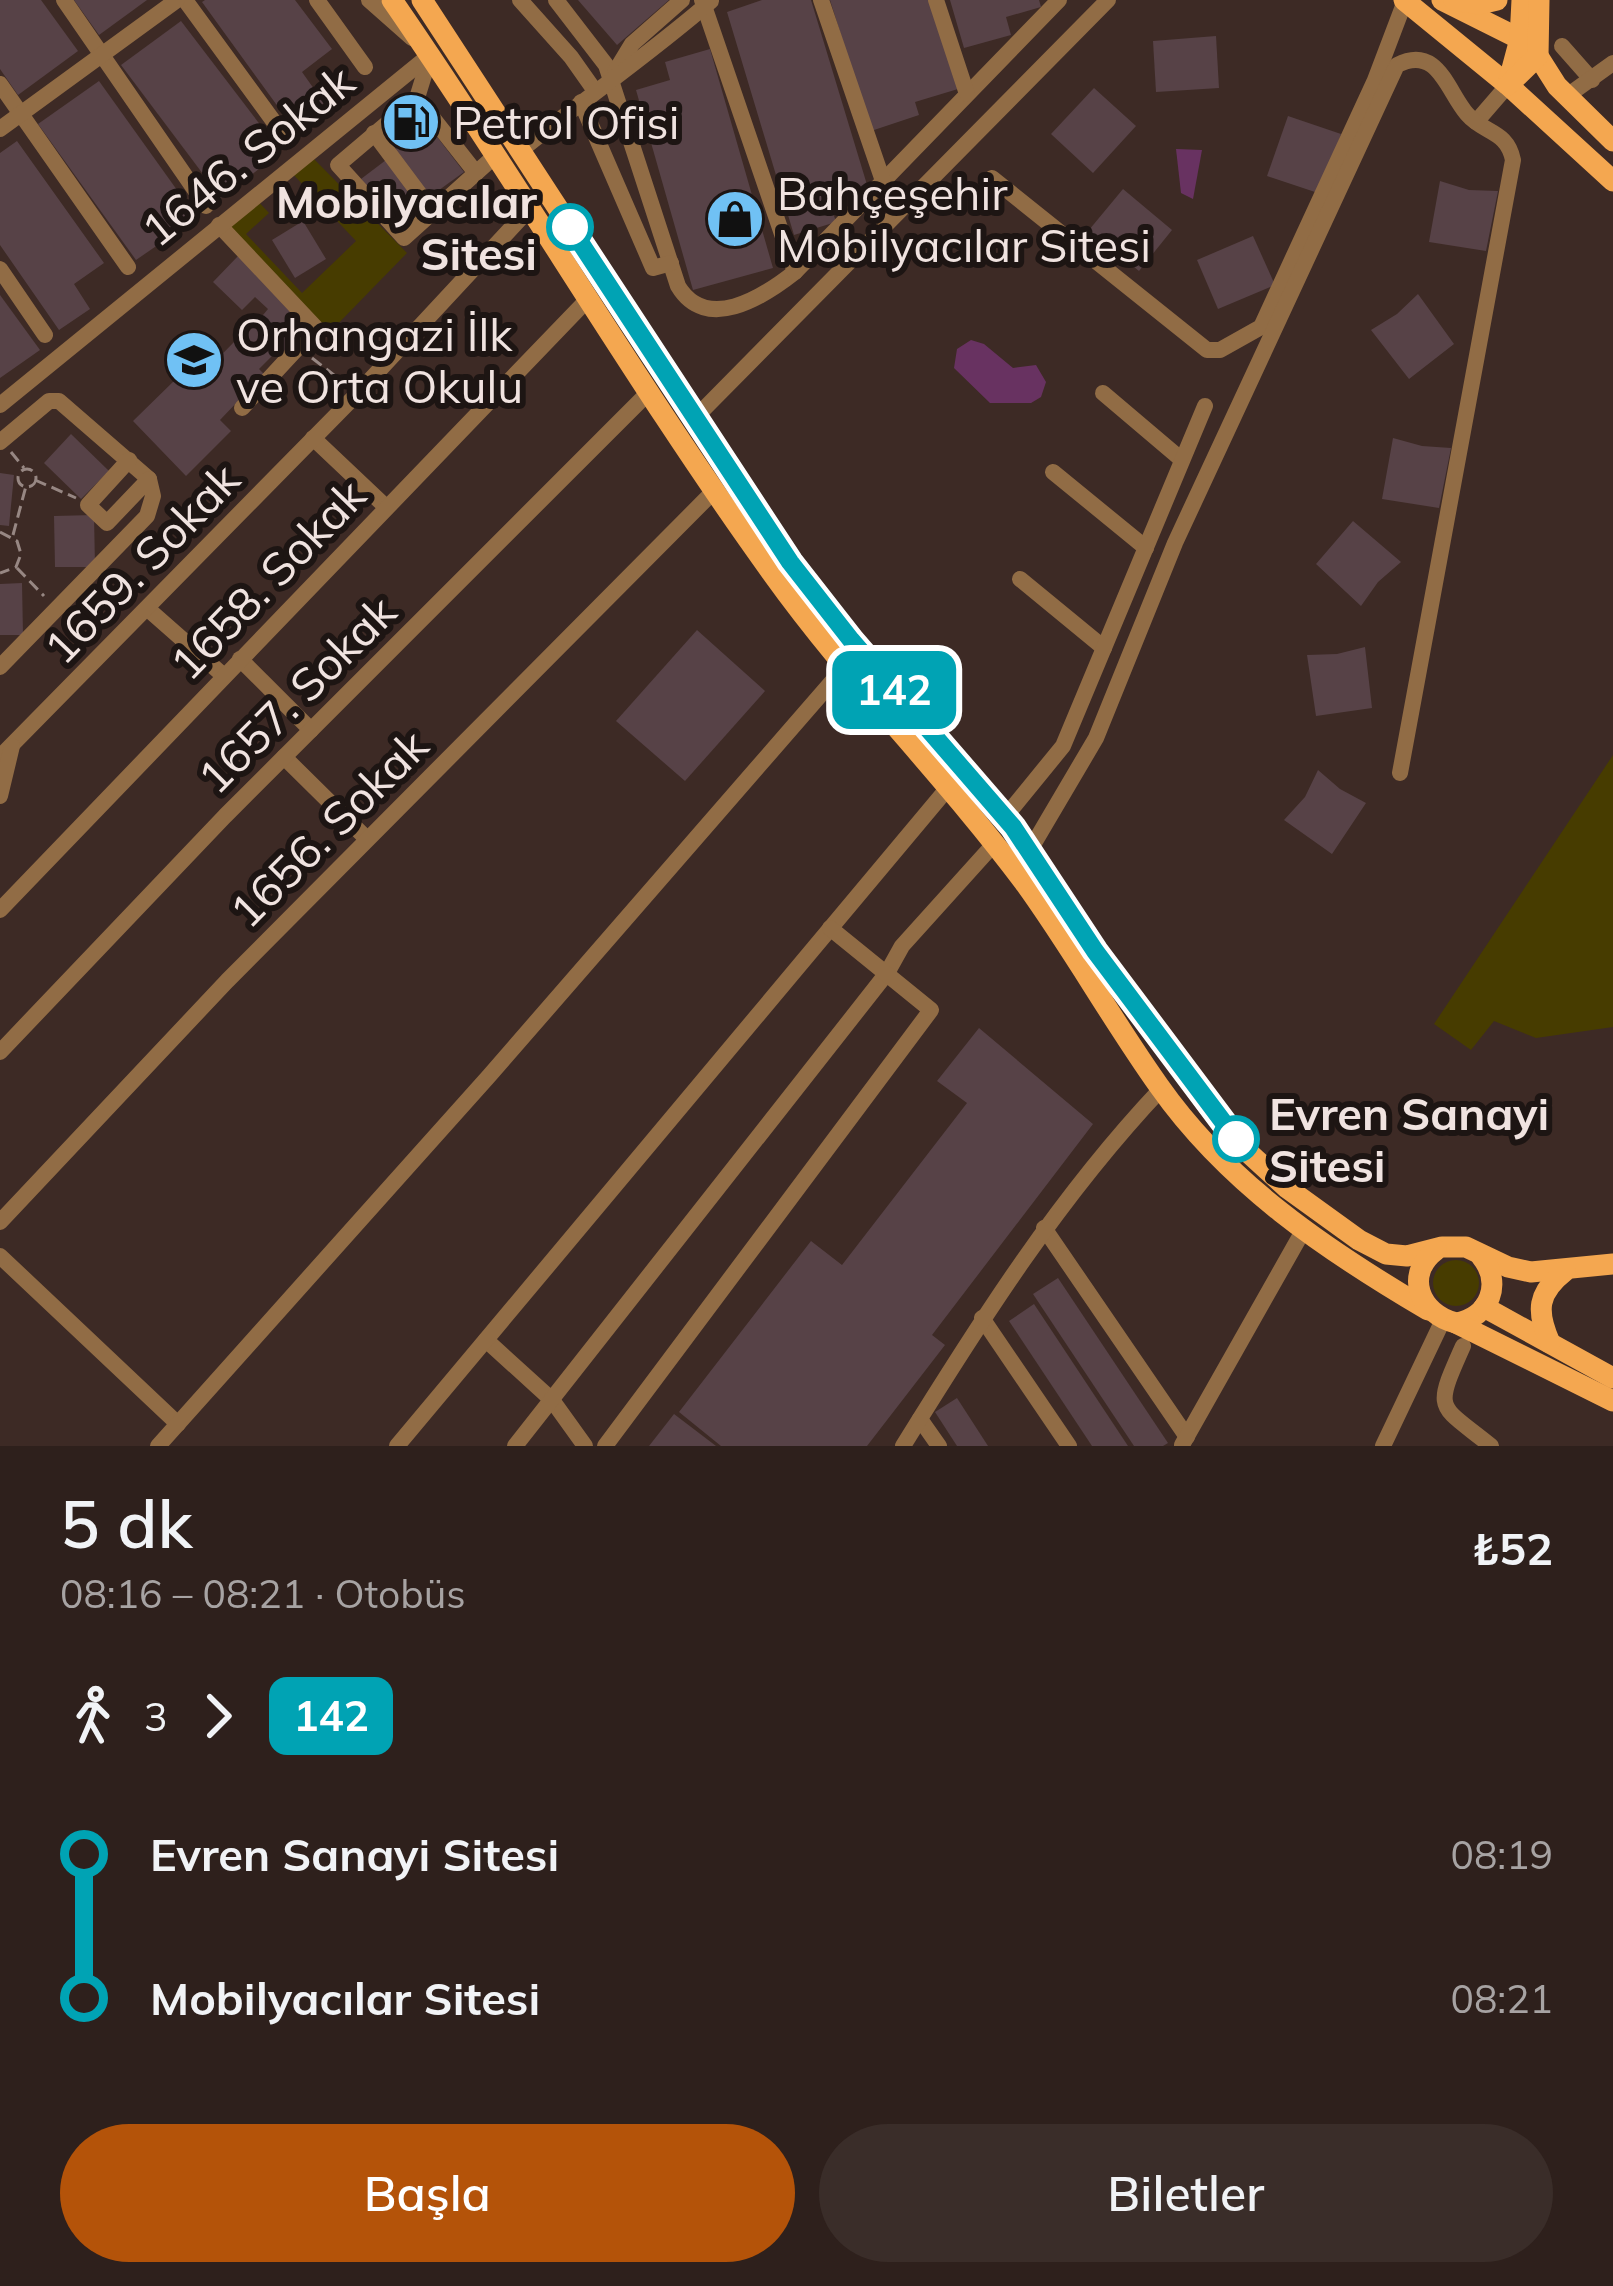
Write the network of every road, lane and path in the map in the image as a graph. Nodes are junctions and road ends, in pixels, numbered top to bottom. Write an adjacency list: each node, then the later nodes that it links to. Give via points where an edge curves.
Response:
1 (64, 0): 23 (street)
2 (181, 0): 23 (street); 40 (street)
3 (316, 0): 27 (street)
4 (369, 0): 24 (street)
5 (392, 0): 24 (main road)
6 (422, 0): 42 (main road)
7 (520, 0): 33 (street, via 571,57)
8 (556, 0): 28 (street)
9 (682, 0): 28 (street, via 632,44)
10 (821, 0): 46 (street)
11 (936, 0): 32 (street)
12 (1108, 0): 65 (street)
13 (1404, 0): 31 (main road); 45 (street, via 1376,80 1261,327 1220,350 1207,350)
14 (1442, 0): 21 (main road)
15 (1454, 0): 16 (main road)
16 (1497, 0)
17 (1522, 0): 21 (main road)
18 (1539, 0): 25 (main road)
19 (707, 2): 28 (street); 55 (street)
20 (1055, 2): 32 (street)
21 (1520, 40): 25 (main road); 31 (main road)
22 (1562, 46): 29 (street)
23 (102, 55): 36 (street); 48 (street)
24 (430, 55): 35 (street); 43 (main road); 51 (street, 1646. Sokak)
25 (1538, 56): 31 (main road); 34 (main road)
26 (1613, 63): 29 (street)
27 (364, 67)
28 (611, 77): 33 (street); 52 (street)
29 (1592, 80): 34 (street)
30 (0, 84): 36 (street)
31 (1508, 85): 37 (street); 47 (main road)
32 (967, 94): 46 (street)
33 (588, 96): 42 (street); 52 (street, via 652,268)
34 (1567, 96): 41 (main road)
35 (417, 98): 39 (street); 44 (street)
36 (22, 113): 38 (street); 53 (street)
37 (1476, 122): 96 (street, via 1507,141 1513,167); 102 (street, via 1429,62 1397,65 1175,543 1096,738)
38 (0, 129)
39 (374, 133): 50 (street); 50 (street, via 338,165 404,238)
40 (285, 137)
41 (1613, 141)
42 (520, 151): 65 (main road)
43 (496, 155): 44 (street); 49 (main road)
44 (476, 173): 50 (street)
45 (992, 178)
46 (883, 181): 55 (street)
47 (1613, 181)
48 (206, 206)
49 (530, 208): 56 (main road); 59 (street, 1659. Sokak)
50 (433, 212)
51 (219, 226): 62 (street, 1646. Sokak); 64 (street, via 316,328)
52 (671, 263): 55 (street, via 687,300 704,309 760,296)
53 (128, 267)
54 (0, 268): 57 (street)
55 (794, 272)
56 (588, 298): 60 (main road); 77 (street, 1658. Sokak)
57 (45, 335)
58 (310, 357): 59 (path)
59 (358, 393): 66 (street, 1659. Sokak)
60 (648, 393): 75 (main road); 93 (street, 1657. Sokak)
61 (1103, 393): 69 (street)
62 (0, 405)
63 (1205, 406): 69 (street)
64 (242, 408)
65 (696, 417): 99 (main road, via 828,614)
66 (313, 438): 77 (street); 87 (street, 1659. Sokak)
67 (1, 441): 68 (street, via 56,400); 70 (path)
68 (129, 460): 72 (street); 76 (street)
69 (1182, 460): 82 (street)
70 (25, 469): 73 (path); 74 (path, via 18,477)
71 (1053, 472): 82 (street)
72 (148, 479): 78 (street); 81 (street, via 150,510)
73 (35, 480): 74 (path); 76 (path)
74 (26, 486): 80 (path)
75 (715, 490): 91 (main road); 100 (street, 1656. Sokak)
76 (88, 505): 78 (street)
77 (386, 507): 89 (street, 1658. Sokak)
78 (107, 523): 81 (street)
79 (0, 532): 80 (path)
80 (12, 536): 83 (path, via 21,554)
81 (124, 539): 86 (street)
82 (1146, 548): 88 (street)
83 (16, 567): 84 (path); 86 (path)
84 (0, 573)
85 (1020, 579): 88 (street)
86 (57, 609): 90 (street)
87 (149, 610): 92 (street); 94 (street, 1659. Sokak)
88 (1104, 648): 99 (street, via 1063,746)
89 (240, 659): 92 (street, 1658. Sokak); 93 (street)
90 (0, 667)
91 (843, 668): 97 (main road); 127 (street)
92 (224, 676): 103 (street, 1658. Sokak)
93 (311, 730): 95 (street, 1657. Sokak)
94 (6, 751): 98 (street)
95 (284, 757): 100 (street); 106 (street, 1657. Sokak)
96 (1400, 773)
97 (947, 789): 101 (main road); 104 (street)
98 (0, 796)
99 (1009, 822): 101 (main road); 102 (main road)
100 (367, 839): 109 (street, 1656. Sokak)
101 (994, 844): 105 (street); 108 (main road)
102 (1030, 850): 107 (main road)
103 (0, 910)
104 (830, 928): 105 (street); 120 (street)
105 (886, 973): 124 (street); 133 (street, via 931,1010)
106 (0, 1052)
107 (1184, 1072): 108 (main road); 112 (main road, via 1240,1145 1323,1216 1386,1254)
108 (1161, 1089): 110 (street); 111 (main road)
109 (0, 1222)
110 (1044, 1228): 119 (street); 128 (street)
111 (1303, 1232): 118 (main road); 128 (street)
112 (1442, 1247): 113 (main road); 118 (main road, via 1427,1257 1418,1288)
113 (1478, 1252): 116 (main road, via 1522,1271); 117 (main road, via 1491,1270)
114 (0, 1256): 127 (street)
115 (1613, 1264): 116 (main road)
116 (1565, 1270): 117 (main road, via 1514,1282); 121 (main road, via 1542,1296)
117 (1487, 1304): 118 (main road, via 1472,1318); 121 (main road)
118 (1443, 1317): 125 (main road); 137 (street)
119 (982, 1318): 126 (street); 136 (street)
120 (486, 1340): 124 (street); 130 (street)
121 (1550, 1343): 123 (main road)
122 (1463, 1346): 138 (street, via 1443,1403)
123 (1613, 1378)
124 (552, 1400): 131 (street); 132 (street)
125 (1613, 1401)
126 (920, 1419): 134 (street); 135 (street)
127 (178, 1424): 129 (street)
128 (1185, 1441)
129 (158, 1446)
130 (398, 1446)
131 (514, 1446)
132 (585, 1446)
133 (605, 1446)
134 (903, 1446)
135 (939, 1446)
136 (1069, 1446)
137 (1383, 1446)
138 (1491, 1446)

